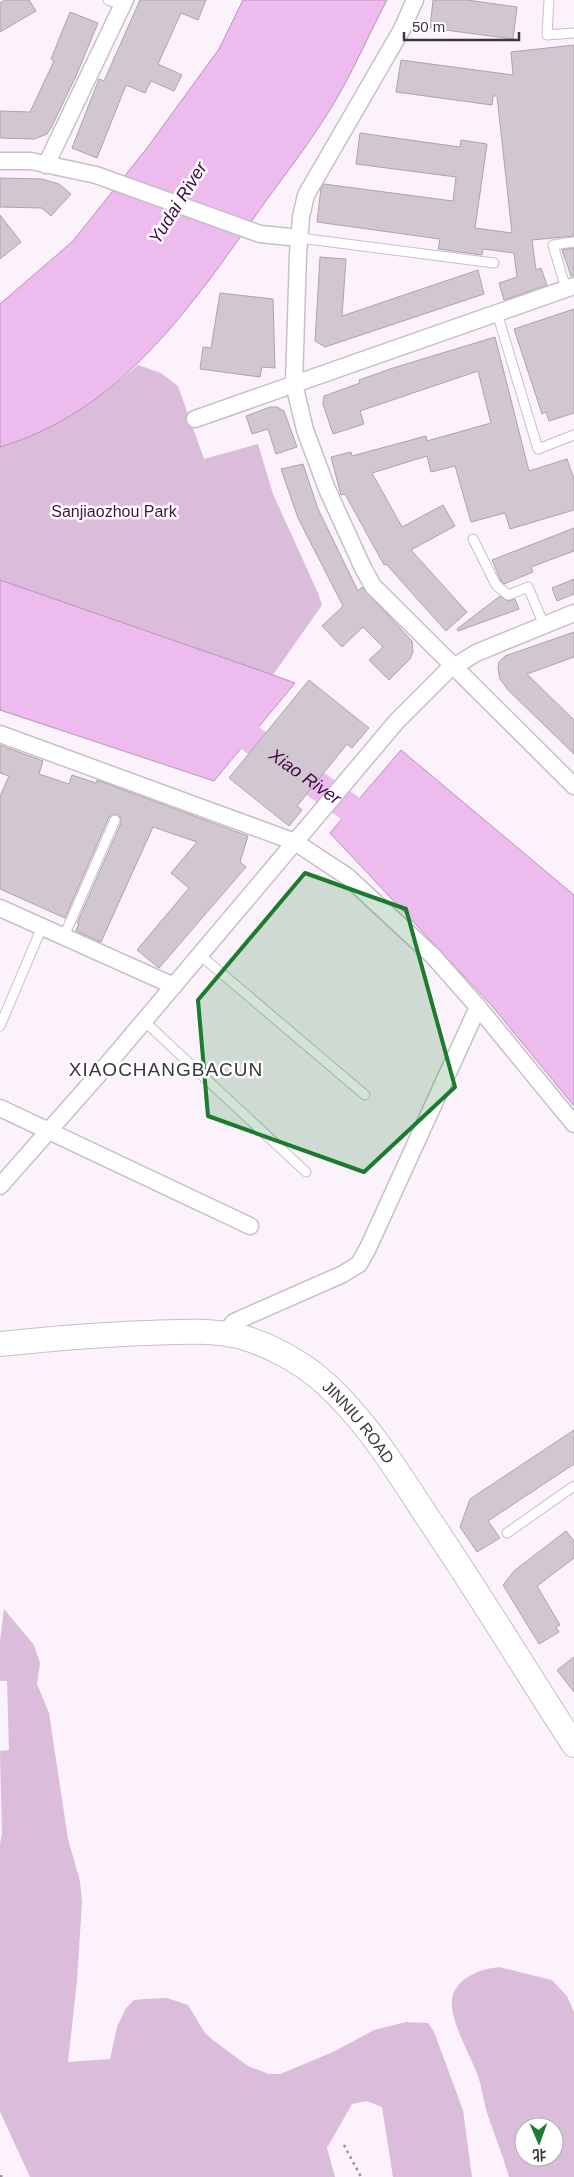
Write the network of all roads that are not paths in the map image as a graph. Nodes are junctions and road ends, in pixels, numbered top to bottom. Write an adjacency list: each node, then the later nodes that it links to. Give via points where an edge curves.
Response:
1 (415, 0): 7 (street, via 401,31 306,195)
2 (549, 0): 4 (lane, via 547,35)
3 (118, 2): 6 (street)
4 (574, 33)
5 (0, 160): 6 (street)
6 (46, 165): 7 (street, via 96,175 260,234)
7 (300, 238): 9 (lane); 12 (street)
8 (574, 242): 10 (lane, via 552,245)
9 (494, 263)
10 (570, 287): 11 (street)
11 (497, 312): 12 (street); 14 (lane, via 538,449)
12 (294, 384): 13 (street); 18 (street, via 321,472 373,586)
13 (195, 419)
14 (574, 435)
15 (473, 539): 17 (lane, via 496,585 508,595 528,586)
16 (574, 613): 17 (street)
17 (544, 626): 18 (street, via 476,653)
18 (454, 666): 20 (street); 22 (street, via 397,721)
19 (0, 734): 22 (street)
20 (574, 786)
21 (115, 820): 25 (lane)
22 (299, 838): 26 (street); 28 (street, via 348,876 433,956)
23 (0, 908): 24 (street)
24 (42, 926): 25 (street); 30 (lane)
25 (64, 936): 27 (street)
26 (200, 955): 27 (street); 31 (lane)
27 (174, 986): 29 (street)
28 (478, 1007): 33 (street); 38 (street, via 359,1264 234,1322)
29 (144, 1021): 34 (street); 35 (lane)
30 (0, 1026)
31 (365, 1095)
32 (0, 1108): 34 (street)
33 (574, 1124)
34 (49, 1131): 36 (street); 37 (street)
35 (306, 1172)
36 (0, 1186)
37 (250, 1226)
38 (224, 1334): 39 (main road, JINNIU ROAD, via 155,1333); 42 (main road, JINNIU ROAD, via 258,1342 292,1359 325,1383 347,1405 404,1481)
39 (0, 1344)
40 (574, 1486): 41 (lane)
41 (507, 1533)
42 (574, 1745)

